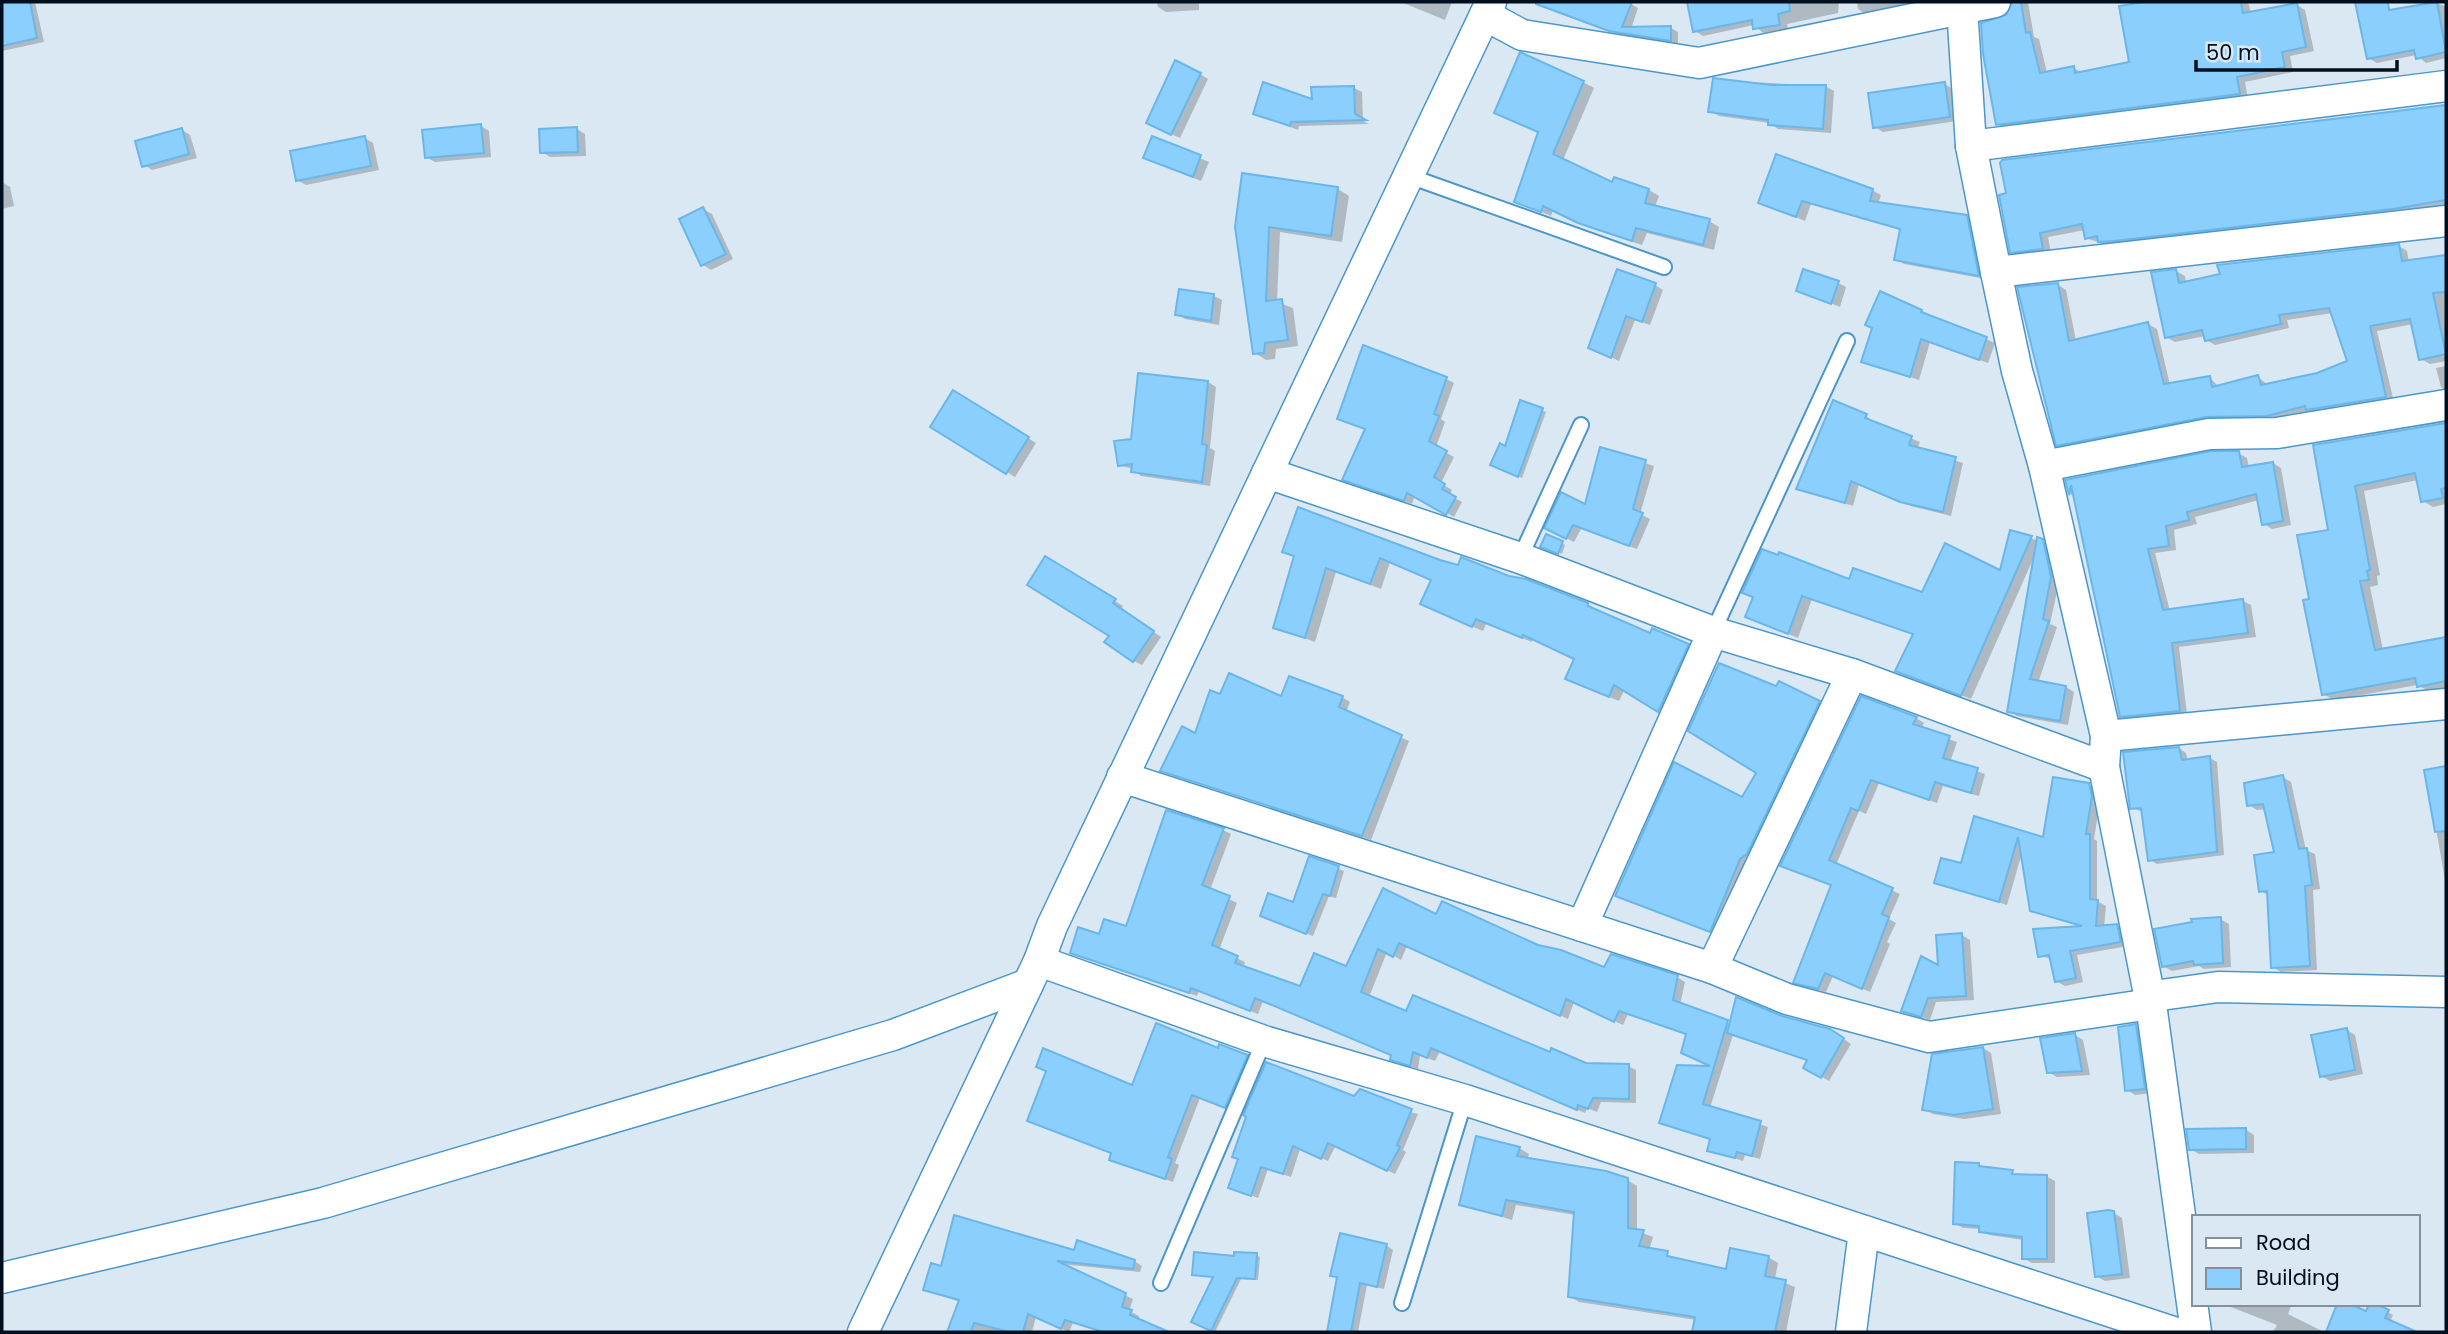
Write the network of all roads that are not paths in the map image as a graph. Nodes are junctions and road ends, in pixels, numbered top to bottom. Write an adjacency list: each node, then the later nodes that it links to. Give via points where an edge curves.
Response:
1 (1995, 2): 2 (street)
2 (1962, 7): 3 (street, via 1699,62 1522,35); 5 (street)
3 (1488, 9): 6 (street)
4 (2446, 86): 5 (street)
5 (1971, 146): 9 (street)
6 (1409, 176): 8 (lane); 14 (street)
7 (2446, 221): 9 (street)
8 (1664, 267)
9 (1996, 272): 13 (street, via 2017,372)
10 (1847, 341): 16 (lane)
11 (2446, 405): 13 (street, via 2277,433 2209,434)
12 (1581, 425): 15 (lane)
13 (2044, 466): 19 (street)
14 (1267, 472): 15 (street); 21 (street)
15 (1520, 558): 16 (street)
16 (1713, 632): 17 (street); 22 (street)
17 (1852, 674): 20 (street); 23 (street)
18 (2446, 705): 19 (street)
19 (2106, 736): 20 (street)
20 (2104, 766): 26 (street)
21 (1122, 777): 22 (street); 24 (street)
22 (1582, 926): 23 (street)
23 (1712, 968): 26 (street, via 1787,999 1929,1037)
24 (1033, 972): 27 (street); 30 (street, via 893,1035 323,1203); 35 (street)
25 (2446, 992): 26 (street, via 2218,986)
26 (2149, 1000): 33 (street)
27 (1265, 1041): 28 (street); 31 (lane)
28 (1465, 1100): 29 (street); 32 (lane)
29 (1864, 1231): 36 (street); 37 (street)
30 (2, 1278)
31 (1161, 1283)
32 (1402, 1303)
33 (2192, 1304)
34 (2192, 1306): 38 (street)
35 (863, 1332)
36 (1851, 1332)
37 (2174, 1332)
38 (2196, 1332)

